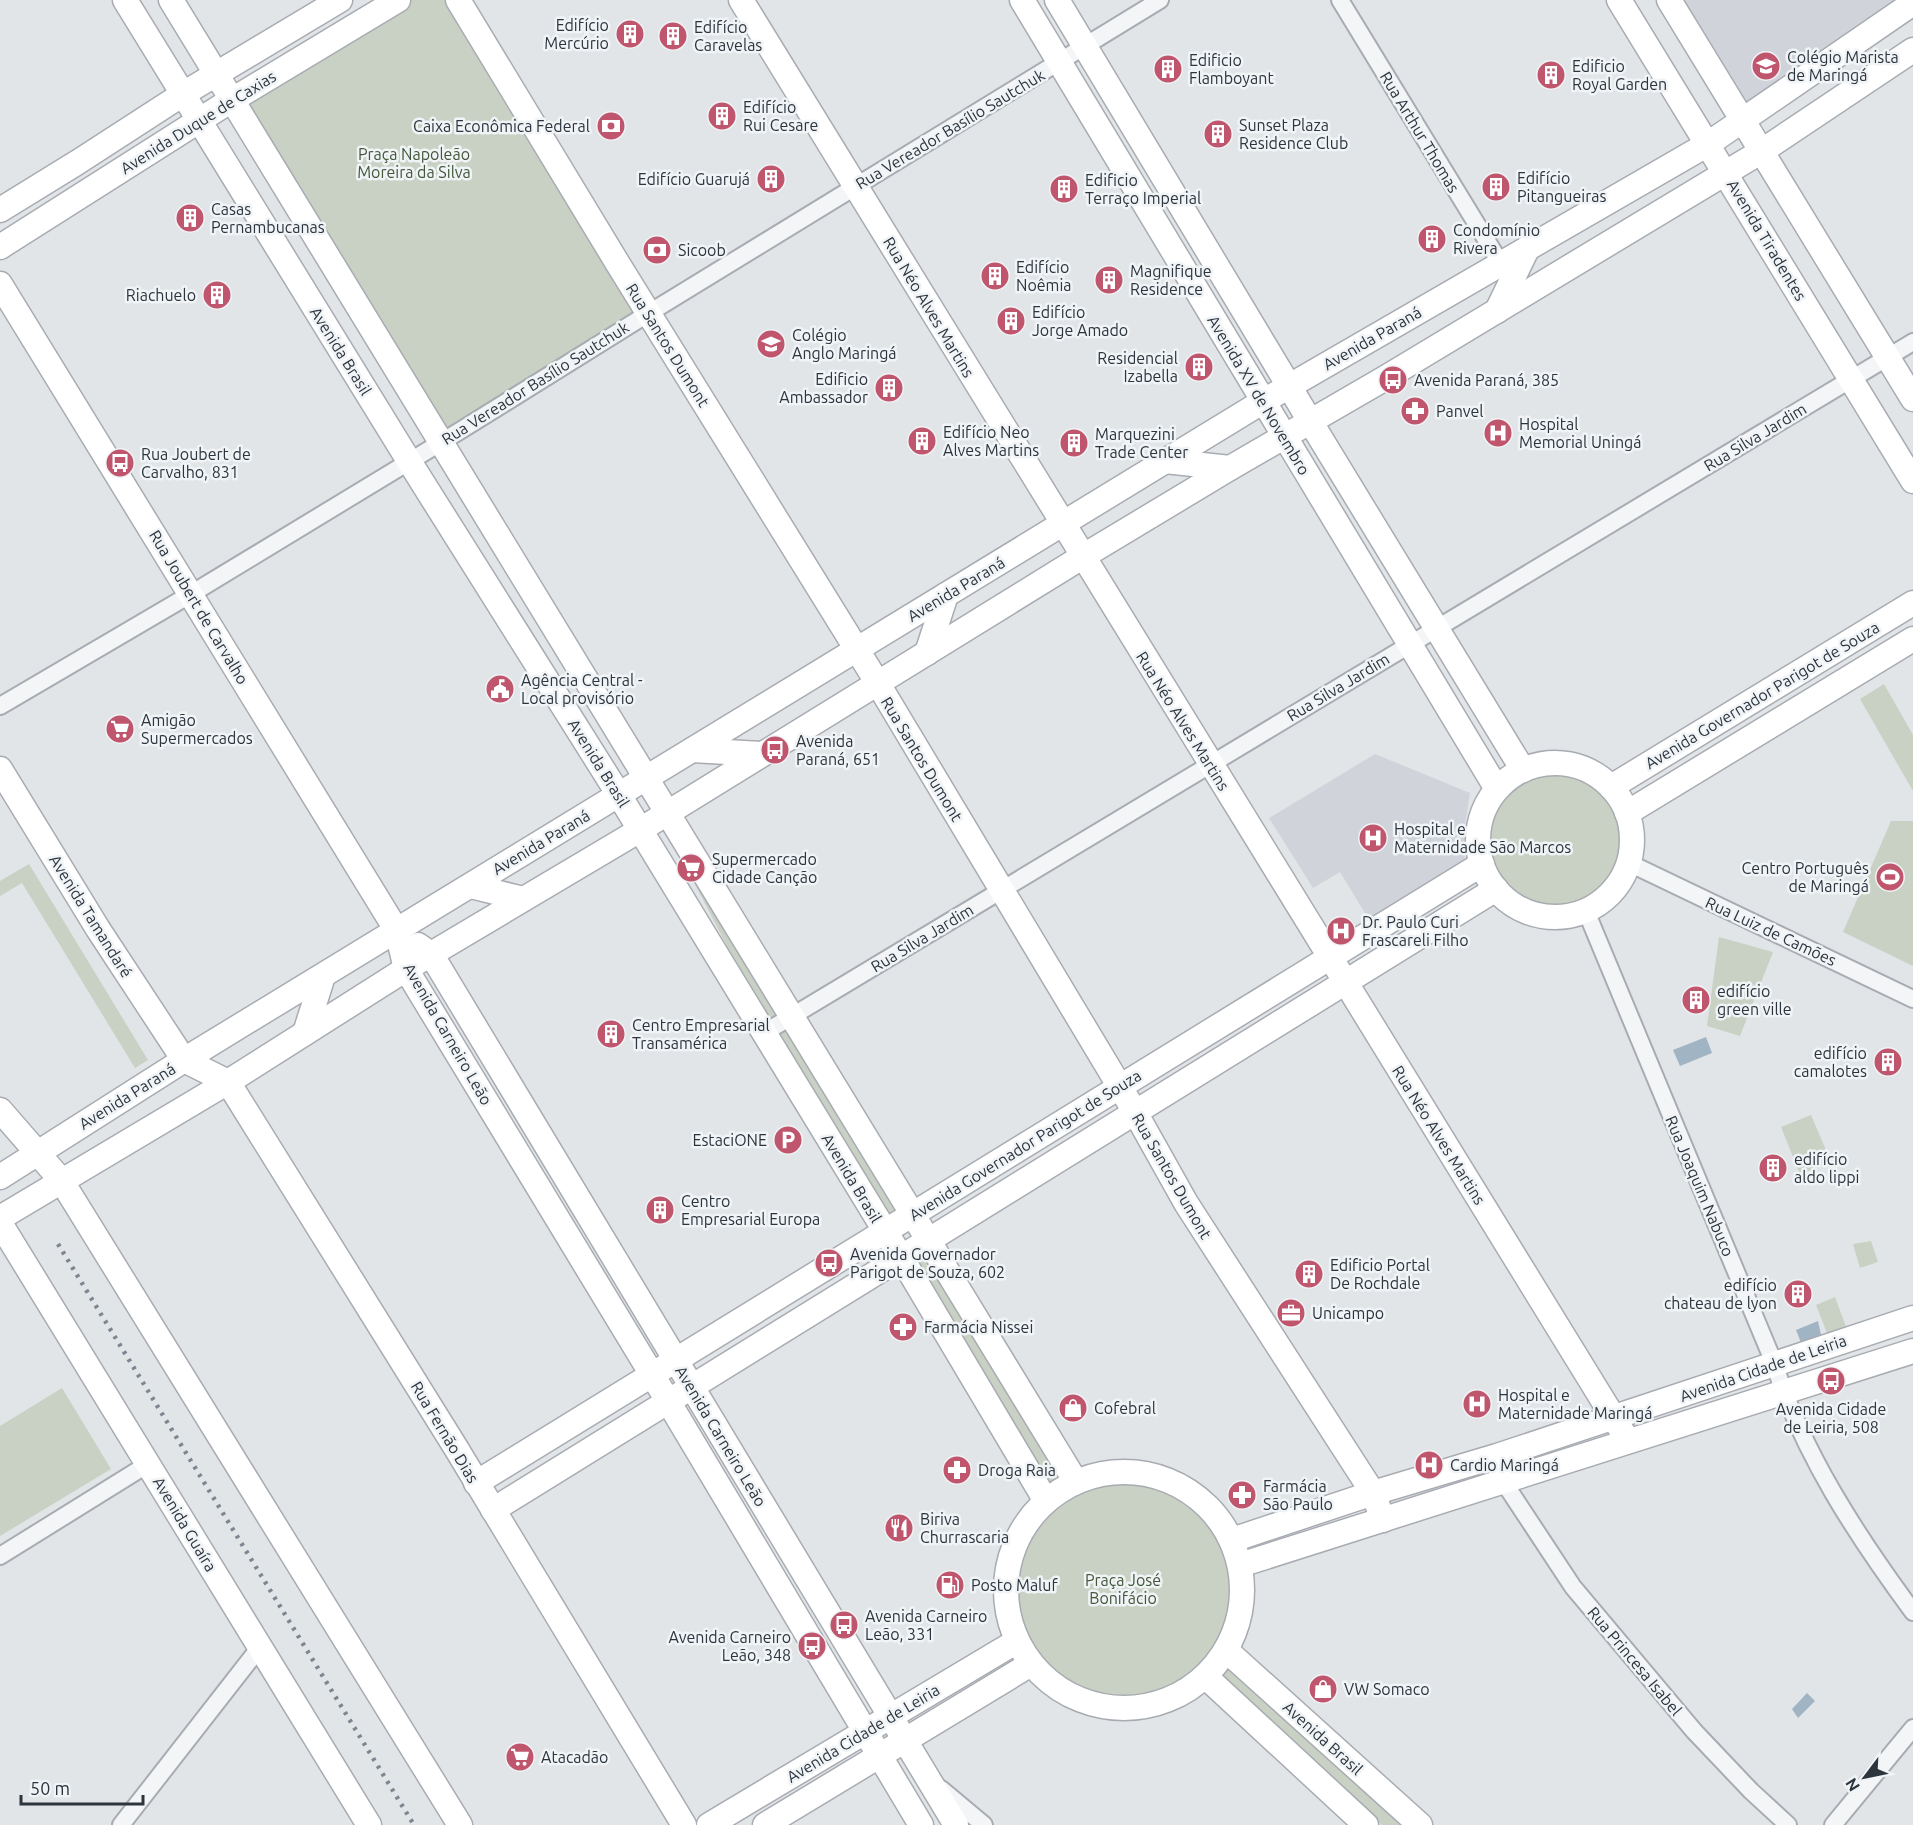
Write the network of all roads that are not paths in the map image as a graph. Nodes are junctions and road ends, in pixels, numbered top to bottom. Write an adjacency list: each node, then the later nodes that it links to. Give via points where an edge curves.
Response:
1 (125, 0): 20 (main road, Avenida Brasil)
2 (171, 0): 19 (main road, Avenida Brasil)
3 (340, 0): 14 (main road, Avenida Duque de Caxias)
4 (398, 0): 15 (main road, Avenida Duque de Caxias)
5 (458, 0): 38 (main road, Rua Santos Dumont)
6 (741, 0): 28 (main road, Rua Néo Alves Martins)
7 (1022, 0): 18 (main road, Avenida XV de Novembro)
8 (1058, 0): 16 (main road, Avenida XV de Novembro)
9 (1160, 0): 16 (street, Rua Vereador Basílio Sautchuk)
10 (1340, 0): 35 (street, Rua Arthur Thomas)
11 (1619, 0): 24 (main road, Avenida Tiradentes)
12 (1669, 0): 23 (main road)
13 (1913, 3): 23 (main road, Avenida Paraná)
14 (296, 26): 15 (main road); 19 (main road, Avenida Duque de Caxias)
15 (356, 26): 21 (main road, Avenida Duque de Caxias)
16 (1085, 46): 18 (street, Rua Vereador Basílio Sautchuk); 42 (main road, Avenida XV de Novembro)
17 (1913, 50): 25 (main road)
18 (1060, 62): 28 (street, Rua Vereador Basílio Sautchuk); 44 (main road, Avenida XV de Novembro)
19 (216, 74): 20 (main road, Avenida Duque de Caxias); 21 (main road, Avenida Brasil)
20 (183, 94): 22 (main road, Avenida Brasil); 26 (main road, Avenida Duque de Caxias)
21 (232, 100): 22 (main road, Avenida Duque de Caxias); 47 (main road, Avenida Brasil)
22 (199, 121): 30 (main road, Avenida Duque de Caxias); 48 (main road, Avenida Brasil)
23 (1743, 122): 24 (main road, Avenida Paraná); 25 (main road)
24 (1708, 144): 27 (main road, Avenida Tiradentes); 31 (main road, Avenida Paraná)
25 (1762, 151): 27 (main road); 40 (main road)
26 (78, 162): 29 (main road, Avenida Duque de Caxias); 30 (main road)
27 (1726, 173): 32 (main road); 41 (main road, Avenida Tiradentes)
28 (855, 187): 38 (street, Rua Vereador Basílio Sautchuk); 52 (main road, Rua Néo Alves Martins)
29 (0, 210)
30 (45, 219): 33 (main road, Avenida Duque de Caxias)
31 (1562, 228): 32 (main road); 34 (main road, Avenida Paraná)
32 (1615, 239): 37 (main road)
33 (0, 247)
34 (1527, 249): 35 (main road, Avenida Paraná); 37 (main road)
35 (1501, 264): 42 (main road, Avenida Paraná)
36 (0, 284): 54 (main road, Rua Joubert de Carvalho)
37 (1497, 311): 45 (main road)
38 (649, 313): 47 (street, Rua Vereador Basílio Sautchuk); 60 (main road, Rua Santos Dumont)
39 (1913, 342): 40 (street, Rua Silva Jardim)
40 (1887, 357): 41 (street, Rua Silva Jardim); 43 (main road)
41 (1851, 379): 51 (main road, Avenida Tiradentes); 57 (street, Rua Silva Jardim)
42 (1289, 386): 44 (main road, Avenida Paraná); 45 (main road, Avenida XV de Novembro)
43 (1913, 399)
44 (1263, 402): 46 (main road, Avenida XV de Novembro); 49 (main road, Avenida Paraná)
45 (1310, 421): 46 (main road); 57 (main road, Avenida XV de Novembro)
46 (1283, 437): 50 (main road); 59 (main road, Avenida XV de Novembro)
47 (442, 442): 48 (street, Rua Vereador Basílio Sautchuk); 69 (main road, Avenida Brasil)
48 (409, 461): 54 (street, Rua Vereador Basílio Sautchuk); 72 (main road, Avenida Brasil)
49 (1165, 461): 50 (main road); 52 (main road, Avenida Paraná)
50 (1230, 468): 53 (main road)
51 (1913, 481)
52 (1061, 524): 53 (main road, Rua Néo Alves Martins); 55 (main road, Avenida Paraná)
53 (1082, 557): 61 (main road); 66 (main road, Rua Néo Alves Martins)
54 (191, 594): 63 (street, Rua Vereador Basílio Sautchuk); 83 (main road, Rua Joubert de Carvalho)
55 (946, 596): 60 (main road, Avenida Paraná); 61 (main road)
56 (1913, 603): 70 (main road, Avenida Governador Parigot de Souza)
57 (1437, 628): 59 (street, Rua Silva Jardim); 68 (main road, Avenida XV de Novembro)
58 (1913, 639): 74 (main road, Avenida Governador Parigot de Souza)
59 (1409, 645): 66 (street, Rua Silva Jardim); 71 (main road, Avenida XV de Novembro)
60 (856, 649): 62 (main road, Rua Santos Dumont); 64 (main road, Avenida Paraná)
61 (927, 653): 62 (main road)
62 (877, 682): 65 (main road); 80 (main road, Rua Santos Dumont)
63 (0, 706)
64 (692, 750): 65 (main road); 69 (main road, Avenida Paraná)
65 (761, 754): 73 (main road)
66 (1210, 764): 80 (street, Rua Silva Jardim); 85 (main road, Rua Néo Alves Martins)
67 (0, 770): 93 (main road, Avenida Tamandaré)
68 (1523, 770): 70 (main road, via 1550,763 1578,766); 71 (main road)
69 (648, 778): 72 (main road, Avenida Paraná); 73 (main road, Avenida Brasil)
70 (1611, 787): 74 (main road)
71 (1497, 789): 77 (main road, via 1479,825)
72 (619, 795): 75 (main road, Avenida Brasil); 78 (main road, Avenida Paraná)
73 (668, 812): 75 (main road); 90 (main road, Avenida Brasil)
74 (1627, 813): 76 (main road, via 1632,832)
75 (640, 830): 81 (main road); 92 (main road, Avenida Brasil)
76 (1629, 863): 82 (main road, via 1612,892); 89 (street, Rua Luiz de Camões)
77 (1482, 864): 79 (main road); 85 (main road, Avenida Governador Parigot de Souza)
78 (471, 885): 81 (main road); 83 (main road, Avenida Paraná)
79 (1496, 889): 82 (main road, via 1515,905 1537,915 1570,916); 88 (main road, Avenida Governador Parigot de Souza)
80 (1001, 890): 90 (street, Rua Silva Jardim); 95 (main road, Rua Santos Dumont)
81 (523, 899): 84 (main road)
82 (1586, 911): 112 (street, Rua Joaquim Nabuco)
83 (397, 931): 84 (main road, Avenida Carneiro Leão); 86 (main road, Avenida Carneiro Leão); 87 (main road, Avenida Paraná)
84 (431, 954): 86 (main road); 111 (main road, Avenida Carneiro Leão)
85 (1329, 958): 88 (main road, Rua Néo Alves Martins); 95 (main road, Avenida Governador Parigot de Souza)
86 (406, 969): 91 (main road); 113 (main road, Avenida Carneiro Leão)
87 (323, 976): 91 (main road); 93 (main road, Avenida Paraná)
88 (1345, 983): 97 (main road, Avenida Governador Parigot de Souza); 117 (main road, Rua Néo Alves Martins)
89 (1913, 999)
90 (792, 1016): 92 (street, Rua Silva Jardim); 103 (main road, Avenida Brasil)
91 (305, 1033): 94 (main road)
92 (764, 1033): 106 (main road, Avenida Brasil)
93 (184, 1060): 94 (main road); 98 (main road, Avenida Paraná)
94 (228, 1082): 99 (main road); 123 (main road, Rua Fernão Dias)
95 (1120, 1087): 97 (main road, Rua Santos Dumont); 103 (main road, Avenida Governador Parigot de Souza)
96 (0, 1110): 100 (main road)
97 (1135, 1112): 107 (main road, Avenida Governador Parigot de Souza); 124 (main road, Rua Santos Dumont, via 1203,1230)
98 (98, 1114): 99 (main road); 100 (main road, Avenida Paraná)
99 (148, 1129): 102 (main road)
100 (37, 1154): 101 (main road, Avenida Paraná); 102 (main road)
101 (0, 1177)
102 (62, 1180): 104 (main road); 147 (main road)
103 (913, 1214): 106 (main road, Avenida Governador Parigot de Souza); 107 (main road, Avenida Brasil)
104 (0, 1218)
105 (0, 1223): 120 (main road, Avenida Guaíra)
106 (885, 1232): 108 (main road, Avenida Brasil); 111 (main road, Avenida Governador Parigot de Souza)
107 (929, 1240): 108 (main road, Avenida Governador Parigot de Souza); 122 (main road, Avenida Brasil)
108 (901, 1257): 114 (main road, Avenida Governador Parigot de Souza); 125 (main road, Avenida Brasil)
109 (1913, 1318): 112 (main road, Avenida Cidade de Leiria)
110 (1913, 1351): 115 (main road, Avenida Cidade de Leiria)
111 (676, 1360): 113 (main road, Avenida Governador Parigot de Souza); 114 (main road, Avenida Carneiro Leão)
112 (1774, 1363): 115 (street, Rua Joaquim Nabuco); 117 (main road, Avenida Cidade de Leiria)
113 (651, 1375): 116 (main road, Avenida Carneiro Leão); 123 (main road, Avenida Governador Parigot de Souza)
114 (692, 1387): 116 (main road, Avenida Governador Parigot de Souza); 128 (main road, Avenida Carneiro Leão)
115 (1783, 1392): 118 (main road, Avenida Cidade de Leiria); 133 (street, Rua Joaquim Nabuco, via 1828,1484 1871,1556)
116 (668, 1401): 126 (main road, Avenida Governador Parigot de Souza); 130 (main road, Avenida Carneiro Leão)
117 (1614, 1416): 118 (main road, Rua Néo Alves Martins); 119 (main road, Avenida Cidade de Leiria)
118 (1628, 1442): 121 (main road, Avenida Cidade de Leiria)
119 (1497, 1456): 121 (street); 124 (main road, Avenida Cidade de Leiria)
120 (148, 1464): 131 (street); 135 (main road, Avenida Guaíra)
121 (1503, 1481): 127 (main road, Avenida Cidade de Leiria); 156 (street, Rua Princesa Isabel, via 1580,1596 1694,1731)
122 (1076, 1482): 125 (main road); 129 (main road, via 1104,1473 1133,1472 1162,1478 1196,1497)
123 (476, 1483): 126 (main road, Rua Fernão Dias)
124 (1373, 1493): 127 (main road, Rua Santos Dumont); 129 (main road, Avenida Cidade de Leiria)
125 (1046, 1501): 134 (main road, via 1016,1542 1008,1566 1006,1592)
126 (493, 1510): 148 (main road, Rua Fernão Dias)
127 (1383, 1520): 132 (main road, Avenida Cidade de Leiria)
128 (777, 1529): 130 (main road); 139 (main road, Avenida Carneiro Leão)
129 (1235, 1539): 132 (main road)
130 (752, 1543): 141 (main road, Avenida Carneiro Leão)
131 (0, 1556)
132 (1240, 1565): 136 (main road, via 1239,1621)
133 (1913, 1612)
134 (1017, 1641): 137 (main road); 139 (main road, Avenida Cidade de Leiria)
135 (260, 1647): 145 (street); 146 (main road, Avenida Guaíra)
136 (1227, 1651): 138 (main road); 155 (main road, Avenida Brasil)
137 (1031, 1664): 138 (main road, via 1060,1690 1096,1706 1135,1708 1173,1699); 142 (main road, Avenida Cidade de Leiria)
138 (1206, 1677): 154 (main road, Avenida Brasil)
139 (889, 1716): 141 (main road, Avenida Cidade de Leiria); 142 (main road, Avenida Carneiro Leão)
140 (1913, 1728): 157 (street)
141 (865, 1731): 143 (main road, Avenida Carneiro Leão); 149 (main road, Avenida Cidade de Leiria)
142 (904, 1741): 143 (main road, Avenida Cidade de Leiria); 144 (main road, Avenida Carneiro Leão)
143 (879, 1756): 150 (main road, Avenida Cidade de Leiria); 151 (main road, Avenida Carneiro Leão)
144 (926, 1778): 152 (main road, Avenida Carneiro Leão); 153 (street)
145 (121, 1825)
146 (369, 1825)
147 (459, 1825)
148 (684, 1825)
149 (709, 1825)
150 (765, 1825)
151 (921, 1825)
152 (956, 1825)
153 (984, 1825)
154 (1366, 1825)
155 (1419, 1825)
156 (1788, 1825)
157 (1833, 1825)

